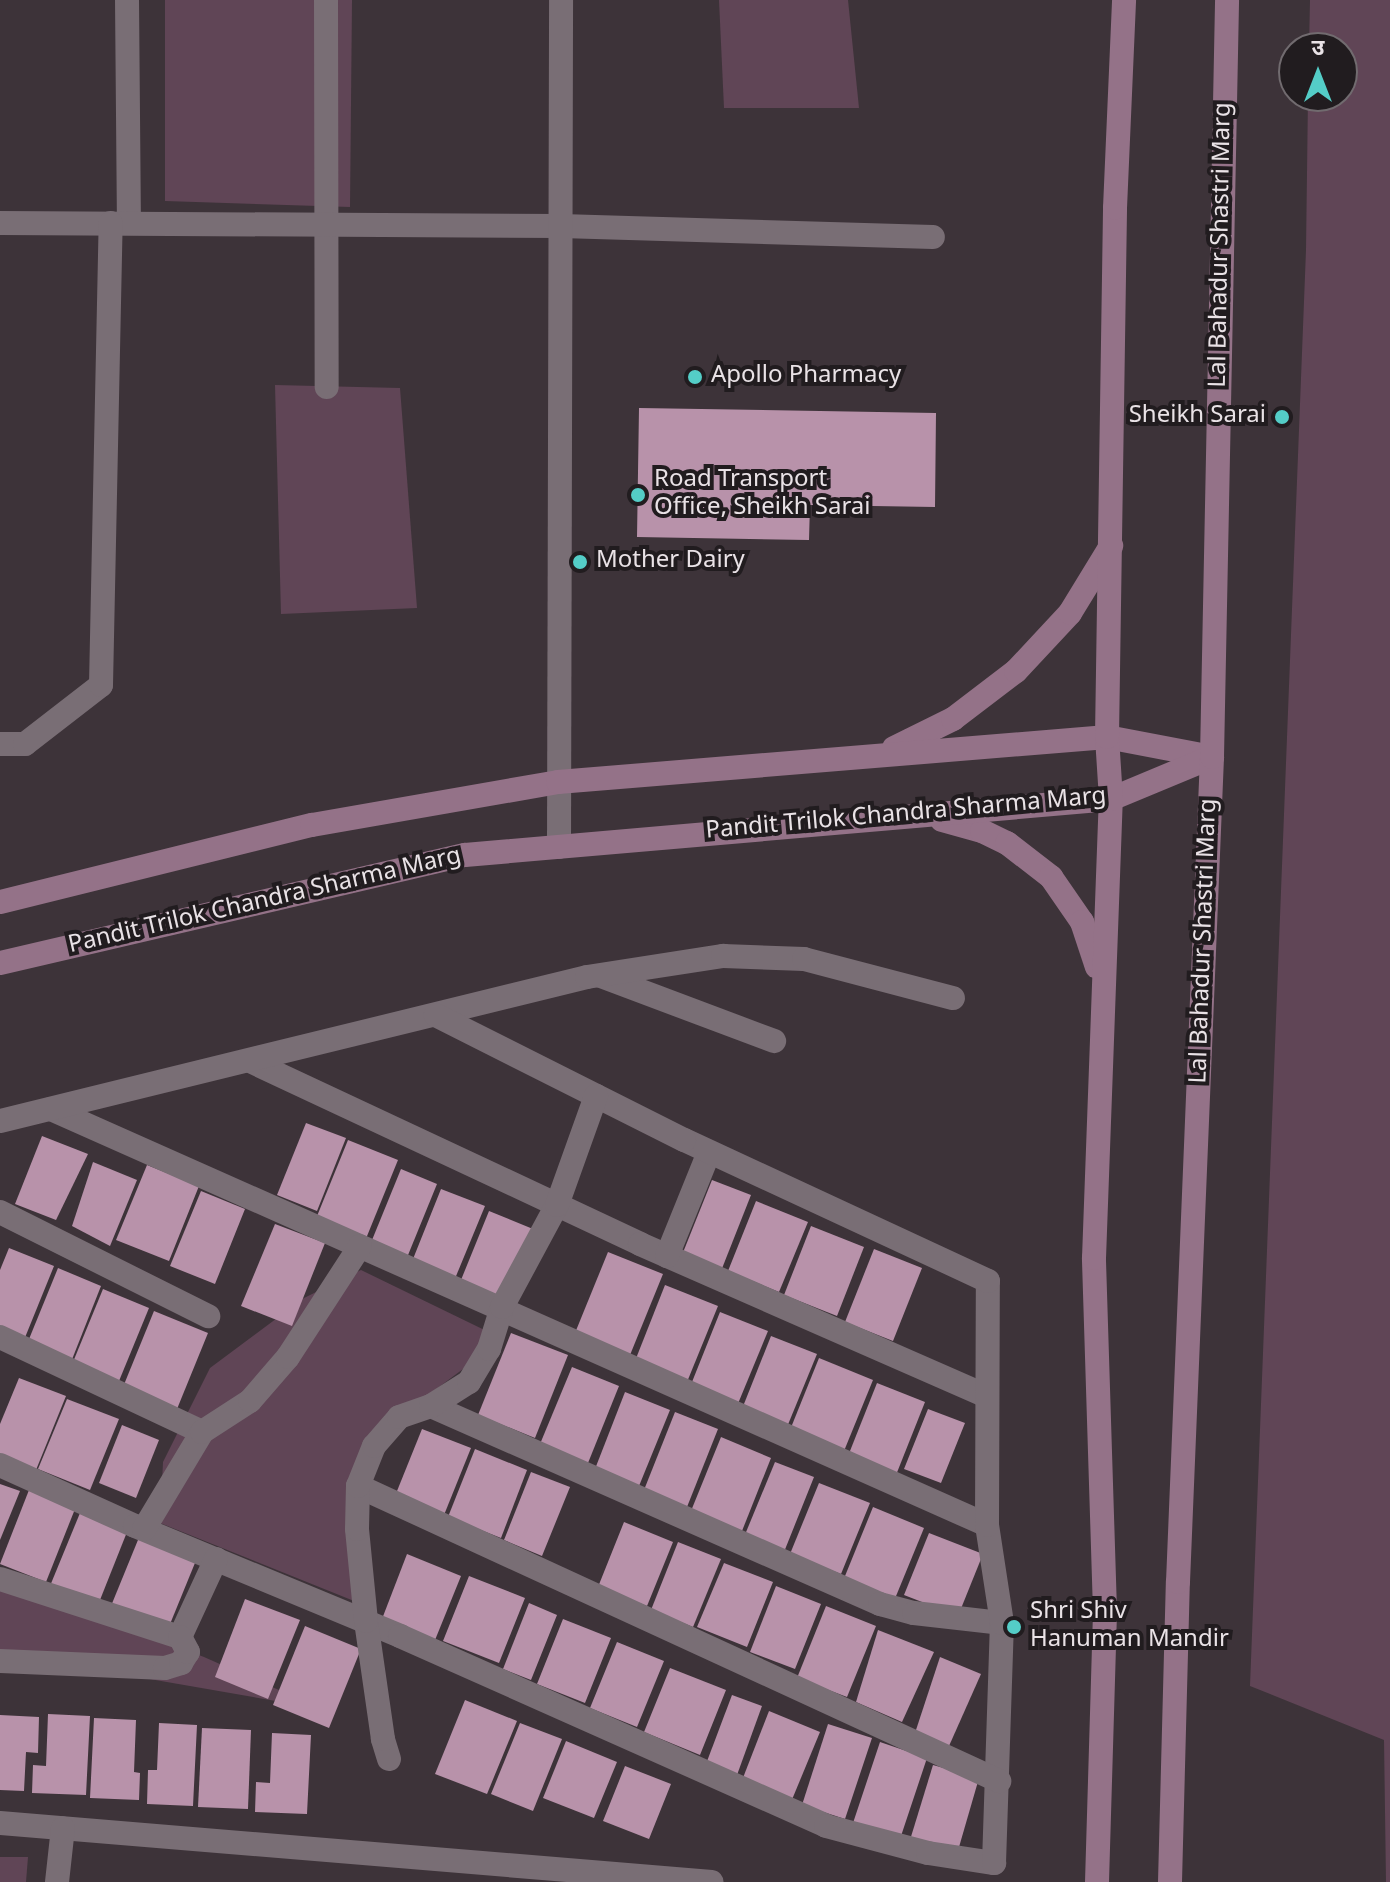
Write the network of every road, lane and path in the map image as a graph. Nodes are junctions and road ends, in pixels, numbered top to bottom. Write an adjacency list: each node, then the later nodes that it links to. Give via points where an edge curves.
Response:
1 (127, 0): 7 (street)
2 (326, 0): 8 (street)
3 (561, 0): 9 (street)
4 (1124, 0): 12 (main road, via 1115,208)
5 (1227, 0): 16 (main road, Lal Bahadur Shastri Marg)
6 (0, 223): 7 (street)
7 (120, 223): 8 (street); 14 (street, via 101,685 25,744)
8 (327, 224): 9 (street); 11 (street)
9 (561, 226): 10 (street); 17 (street)
10 (933, 237)
11 (327, 387)
12 (1111, 546): 13 (main road); 15 (main road, via 1070,613 1016,671 953,719)
13 (1107, 737): 15 (main road); 16 (main road); 18 (main road)
14 (0, 744)
15 (881, 755): 17 (main road)
16 (1212, 757): 18 (main road, Pandit Trilok Chandra Sharma Marg); 60 (main road, Lal Bahadur Shastri Marg)
17 (558, 782): 20 (street); 21 (main road, via 312,825)
18 (1111, 799): 19 (main road, Pandit Trilok Chandra Sharma Marg); 26 (main road)
19 (900, 817): 20 (main road, Pandit Trilok Chandra Sharma Marg); 26 (main road, via 955,822 982,831 1030,858 1051,877 1093,948)
20 (559, 847): 22 (main road, Pandit Trilok Chandra Sharma Marg, via 465,855)
21 (0, 902)
22 (0, 963)
23 (599, 975): 24 (street, via 723,956 804,959); 25 (street); 27 (street)
24 (953, 998)
25 (436, 1015): 28 (street); 29 (street)
26 (1101, 1030): 59 (main road, via 1094,1258 1105,1611)
27 (774, 1041)
28 (250, 1061): 30 (street); 33 (street)
29 (596, 1096): 32 (street); 33 (street)
30 (51, 1109): 31 (street); 35 (street)
31 (0, 1121)
32 (709, 1152): 36 (street); 40 (street, via 988,1281)
33 (557, 1205): 36 (street); 37 (street)
34 (0, 1212): 38 (street)
35 (360, 1246): 37 (street); 42 (street, via 288,1357 250,1401)
36 (667, 1256): 40 (street)
37 (502, 1307): 41 (street, via 489,1349 469,1382); 45 (street)
38 (208, 1316)
39 (0, 1337): 42 (street)
40 (987, 1396): 45 (street)
41 (431, 1406): 44 (street, via 399,1417 374,1446); 50 (street, via 880,1604)
42 (202, 1432): 46 (street)
43 (0, 1465): 46 (street)
44 (358, 1486): 49 (street); 54 (street)
45 (987, 1525): 50 (street)
46 (144, 1529): 47 (street)
47 (216, 1559): 49 (street); 51 (street)
48 (0, 1579): 51 (street)
49 (366, 1621): 53 (street); 54 (street, via 826,1826 867,1839 994,1863)
50 (1002, 1623): 54 (street)
51 (180, 1637): 52 (street, via 188,1652 181,1663 165,1668)
52 (0, 1661)
53 (389, 1759)
54 (999, 1781)
55 (0, 1823): 56 (street)
56 (63, 1828): 57 (street); 58 (street)
57 (57, 1882)
58 (712, 1882)
59 (1097, 1882)
60 (1170, 1882)

